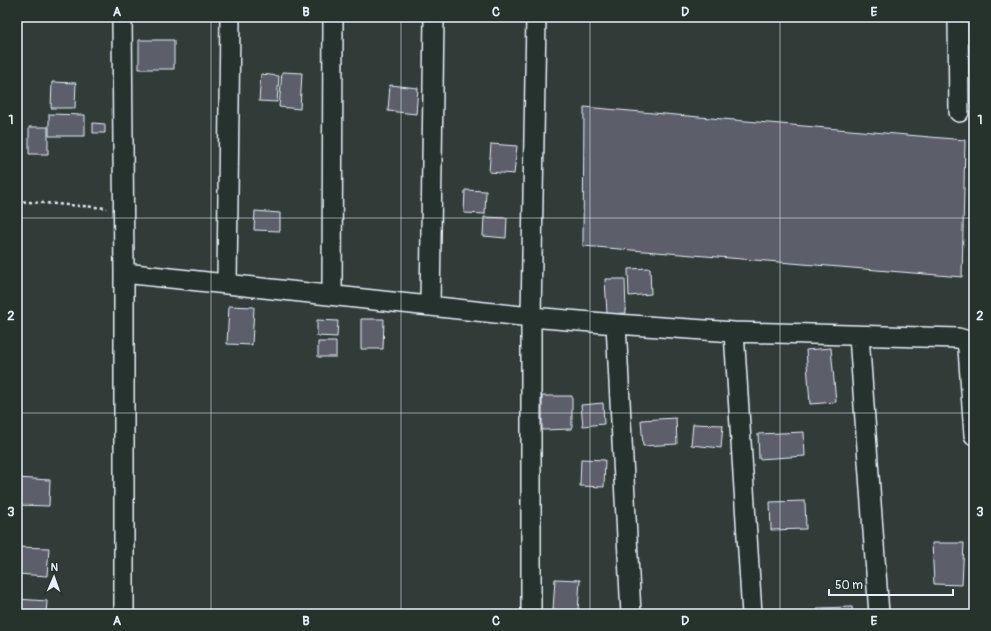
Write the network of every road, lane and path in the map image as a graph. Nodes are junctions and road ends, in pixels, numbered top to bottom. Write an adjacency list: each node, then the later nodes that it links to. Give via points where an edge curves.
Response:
1 (122, 17): 9 (street)
2 (230, 17): 11 (street)
3 (332, 17): 12 (street)
4 (434, 17): 13 (street)
5 (536, 17): 14 (street)
6 (958, 17): 7 (street)
7 (960, 112)
8 (17, 201): 9 (path)
9 (123, 209): 10 (street)
10 (124, 273): 11 (street); 19 (street)
11 (227, 284): 12 (street)
12 (332, 295): 13 (street)
13 (430, 306): 14 (street)
14 (531, 317): 15 (street); 20 (street)
15 (616, 324): 16 (street); 21 (street)
16 (734, 332): 17 (street); 22 (street)
17 (859, 336): 18 (street, via 965,340 968,348); 23 (street)
18 (974, 435)
19 (124, 614)
20 (531, 614)
21 (631, 614)
22 (752, 614)
23 (879, 614)

